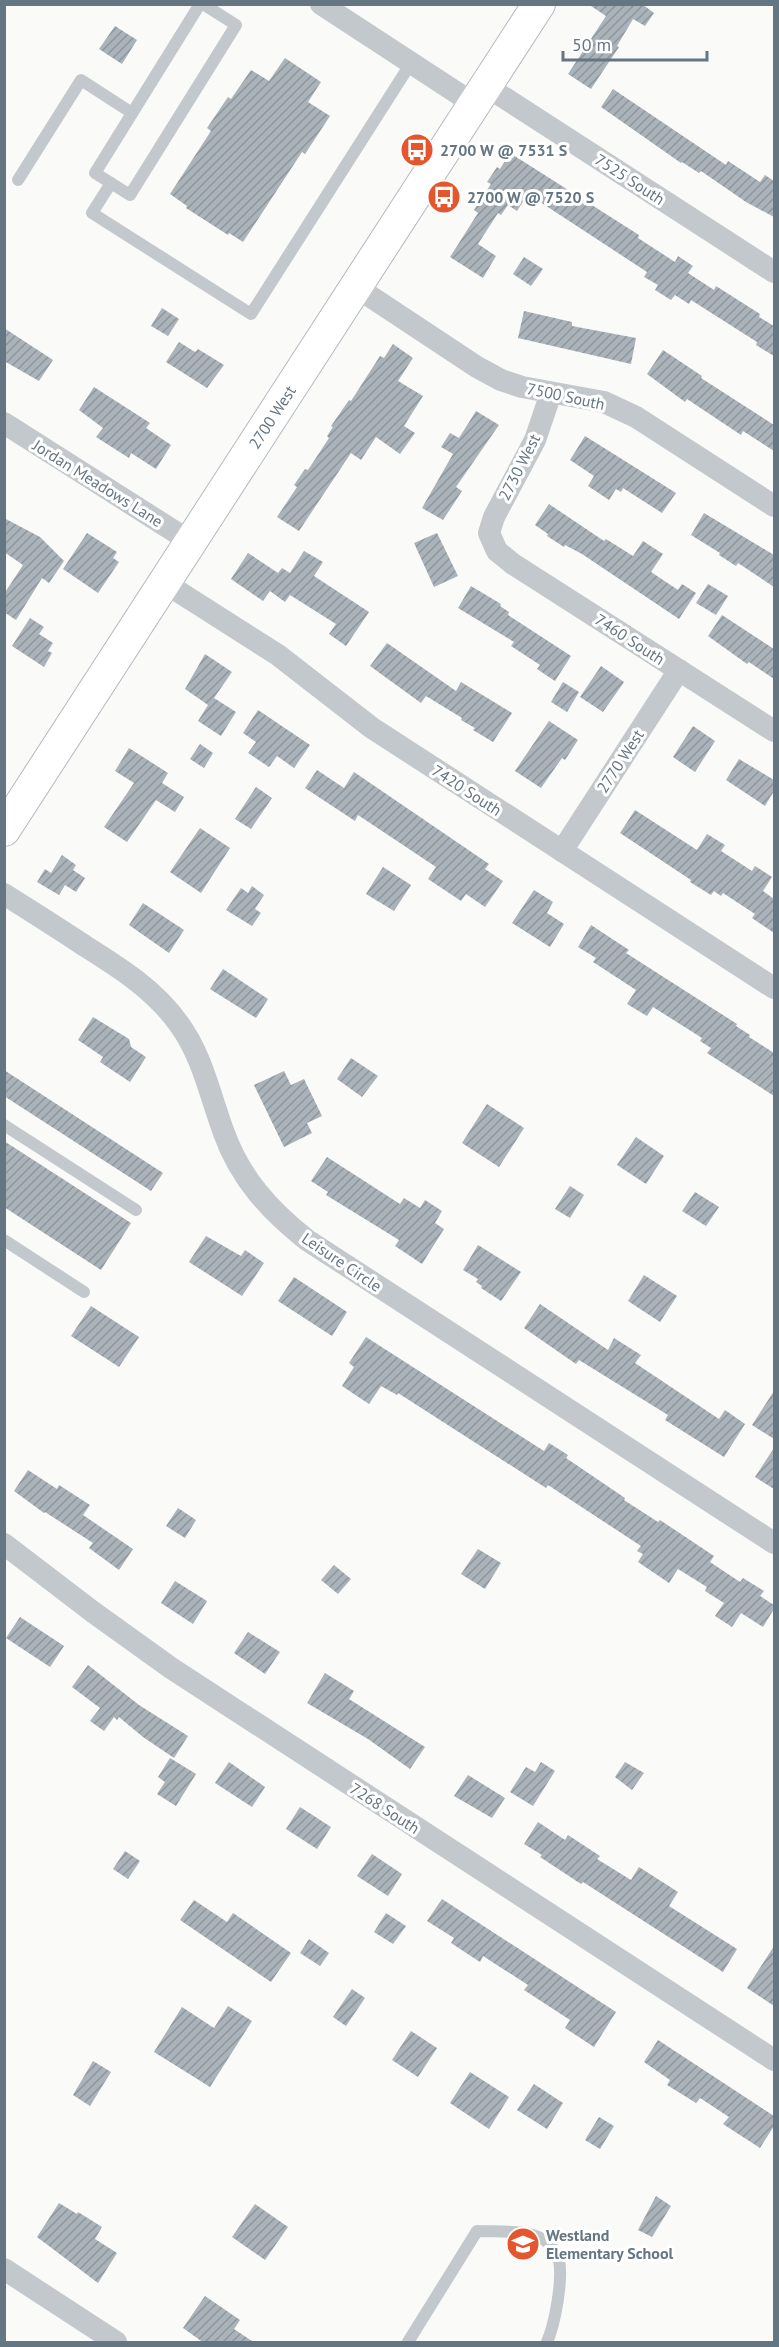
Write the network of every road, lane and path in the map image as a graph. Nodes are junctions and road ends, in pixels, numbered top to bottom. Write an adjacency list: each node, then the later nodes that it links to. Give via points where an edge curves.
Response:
1 (201, 4): 6 (lane); 8 (lane, via 236,25 130,195)
2 (321, 4): 4 (street, 7525 South)
3 (539, 4): 5 (main road, 2700 West)
4 (411, 63): 5 (street, 7525 South); 8 (lane, via 250,314 92,213)
5 (480, 95): 9 (street, 7525 South); 10 (main road, 2700 West)
6 (132, 113): 7 (lane, via 81,80); 8 (lane, via 95,173)
7 (18, 180)
8 (111, 183)
9 (774, 272)
10 (356, 287): 11 (street, 7500 South, via 477,367 501,380); 14 (main road, 2700 West)
11 (551, 393): 13 (street, 7500 South, via 604,402 636,417); 15 (street, 2730 West, via 535,440 494,516 489,533)
12 (4, 423): 14 (street, Jordan Meadows Lane)
13 (774, 506)
14 (191, 542): 16 (main road, 2700 West)
15 (491, 542): 17 (street, 7460 South, via 513,564)
16 (165, 583): 19 (main road, 2700 West); 20 (street, 7420 South, via 278,655 372,728)
17 (679, 670): 18 (street, 7460 South); 20 (street, 2770 West)
18 (774, 731)
19 (4, 830)
20 (562, 851): 22 (street, 7420 South)
21 (4, 894): 27 (street, Leisure Circle, via 156,996 195,1051 239,1167 279,1218)
22 (774, 988)
23 (4, 1125): 24 (lane)
24 (136, 1210)
25 (4, 1240): 26 (lane)
26 (84, 1292)
27 (774, 1543)
28 (4, 1544): 29 (street, 7268 South, via 171,1668)
29 (774, 2060)
30 (6, 2273): 31 (street)
31 (116, 2343)
32 (408, 2343): 33 (lane, via 477,2231 533,2235 550,2244 559,2259 559,2290 554,2328)
33 (547, 2343)

